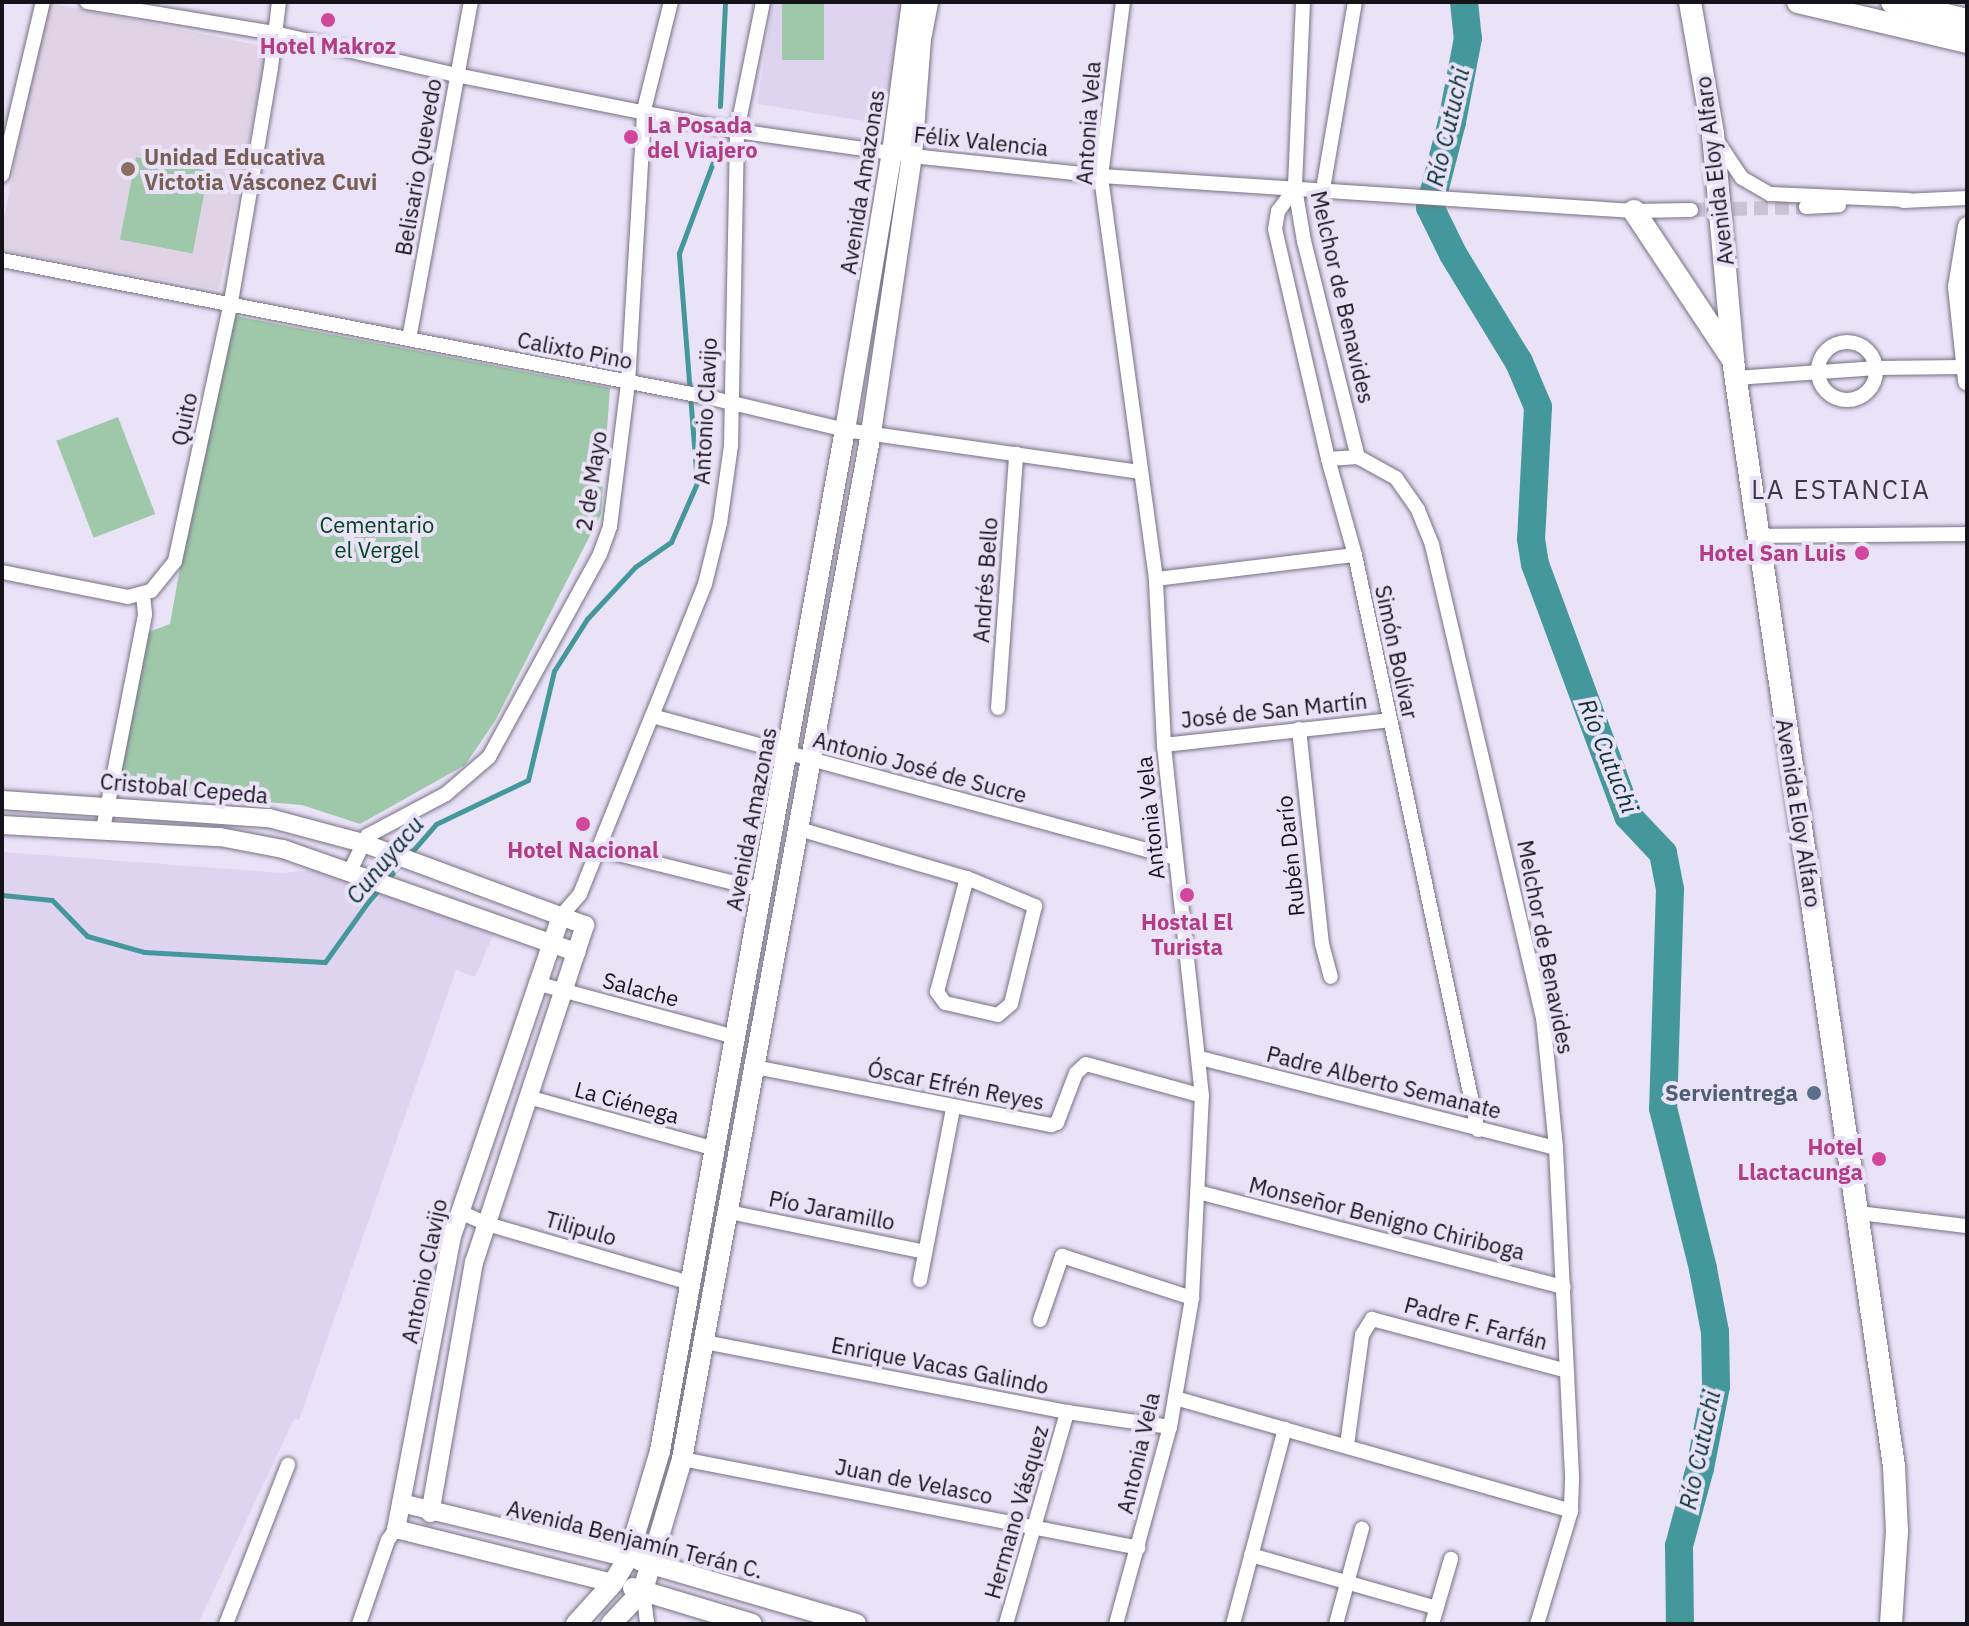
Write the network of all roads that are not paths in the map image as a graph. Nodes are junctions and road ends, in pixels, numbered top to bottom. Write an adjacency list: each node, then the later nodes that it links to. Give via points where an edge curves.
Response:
1 (43, 2): 23 (street)
2 (87, 2): 16 (street, Félix Valencia)
3 (279, 2): 16 (street, Quito)
4 (471, 2): 18 (street, Belisario Quevedo)
5 (671, 2): 19 (street, 2 de Mayo)
6 (763, 2): 20 (street, Antonio Clavijo)
7 (912, 2): 22 (main road, Avenida Amazonas)
8 (928, 2): 22 (main road, Avenida Amazonas)
9 (1123, 2): 24 (street, Antonia Vela)
10 (1303, 2): 25 (street, Melchor de Benavides)
11 (1355, 2): 26 (street, Melchor de Benavides)
12 (1690, 2): 21 (main road, Avenida Eloy Alfaro)
13 (1798, 2): 17 (main road)
14 (1892, 2): 15 (main road)
15 (1967, 20)
16 (274, 33): 18 (street, Félix Valencia); 34 (street, Quito)
17 (1967, 42)
18 (456, 75): 19 (street, Félix Valencia); 35 (street, Belisario Quevedo)
19 (644, 110): 20 (street, Félix Valencia); 40 (street, 2 de Mayo)
20 (737, 131): 22 (street, Félix Valencia); 41 (street, Antonio Clavijo)
21 (1713, 134): 28 (street, via 1742,178 1770,194); 37 (main road, Avenida Eloy Alfaro)
22 (902, 155): 24 (street, Félix Valencia); 42 (main road, Avenida Amazonas); 43 (main road, Avenida Amazonas)
23 (2, 175)
24 (1101, 176): 25 (street, Félix Valencia); 47 (street, Antonia Vela)
25 (1295, 188): 26 (street, Félix Valencia); 45 (street, Melchor de Benavides); 46 (street, Simón Bolívar, via 1284,199 1275,229)
26 (1323, 189): 31 (street, Félix Valencia)
27 (1967, 198): 28 (street)
28 (1909, 200): 29 (street)
29 (1806, 207)
30 (1691, 210): 31 (street, Félix Valencia)
31 (1634, 211): 37 (main road)
32 (1967, 226): 39 (street, via 1957,287)
33 (2, 260): 34 (street, Calixto Pino)
34 (231, 302): 35 (street, Calixto Pino); 53 (street, Quito, via 175,561 159,584)
35 (409, 339): 40 (street, Calixto Pino)
36 (1877, 368): 38 (street); 38 (street, via 1869,351 1853,342 1835,344 1821,356); 38 (street, via 1870,391 1849,402 1827,395); 39 (street)
37 (1735, 369): 38 (street); 49 (main road, Avenida Eloy Alfaro)
38 (1816, 373)
39 (1965, 374)
40 (628, 383): 41 (street, Calixto Pino); 66 (street, 2 de Mayo, via 610,526 501,739 463,782 372,832)
41 (731, 403): 42 (street, Calixto Pino); 55 (street, Antonio Clavijo, via 727,485 705,584)
42 (845, 430): 43 (street, Calixto Pino); 59 (main road, Avenida Amazonas)
43 (871, 433): 44 (street, Calixto Pino); 60 (main road, Avenida Amazonas)
44 (1016, 454): 47 (street, Calixto Pino); 54 (street, Andrés Bello)
45 (1358, 457): 46 (street); 87 (street, Melchor de Benavides, via 1379,466 1406,490 1432,545 1543,1017)
46 (1328, 459): 50 (street, Simón Bolívar)
47 (1141, 472): 52 (street, Antonia Vela)
48 (1967, 534): 49 (street)
49 (1758, 536): 92 (main road, Avenida Eloy Alfaro)
50 (1355, 555): 52 (street); 56 (street, Simón Bolívar)
51 (2, 572): 53 (street, via 90,592)
52 (1156, 579): 58 (street, Antonia Vela)
53 (143, 595): 62 (street, via 145,614)
54 (998, 708)
55 (652, 716): 59 (street, Antonio José de Sucre); 67 (street, Antonio Clavijo)
56 (1389, 720): 57 (street, José de San Martín); 86 (street, Simón Bolívar)
57 (1299, 729): 58 (street, José de San Martín); 77 (street, Rubén Darío, via 1322,944)
58 (1164, 745): 68 (street, Antonia Vela)
59 (788, 754): 60 (street, Antonio José de Sucre); 71 (main road, Avenida Amazonas)
60 (812, 760): 65 (main road, Avenida Amazonas); 68 (street, Antonio José de Sucre)
61 (2, 800): 62 (street, Cristobal Cepeda)
62 (107, 805): 64 (street); 66 (street, Cristobal Cepeda, via 269,818)
63 (2, 825): 64 (street, Cristobal Cepeda)
64 (103, 829): 69 (street, Cristobal Cepeda, via 220,837 283,849)
65 (799, 829): 70 (street); 82 (main road, Avenida Amazonas)
66 (363, 843): 69 (street, 2 de Mayo); 73 (street, Cristobal Cepeda)
67 (598, 849): 71 (street); 72 (street, Antonio Clavijo)
68 (1176, 858): 81 (street, Antonia Vela)
69 (350, 871): 75 (street, Cristobal Cepeda)
70 (967, 878): 70 (street, via 1035,909 1011,1004 998,1015 945,1003 937,992)
71 (762, 890): 80 (main road, Avenida Amazonas)
72 (580, 894): 73 (street, Antonio Clavijo); 74 (street)
73 (561, 916): 74 (street, Cristobal Cepeda); 75 (street, Antonio Clavijo)
74 (585, 925): 76 (street)
75 (550, 943): 76 (street, Cristobal Cepeda); 78 (street, Antonio Clavijo)
76 (576, 952): 79 (street)
77 (1331, 977)
78 (536, 983): 79 (street, Salache); 90 (street, Antonio Clavijo)
79 (562, 991): 80 (street, Salache); 84 (street)
80 (735, 1037): 88 (main road, Avenida Amazonas)
81 (1200, 1058): 83 (street, Antonia Vela); 86 (street, Padre Alberto Semanate)
82 (755, 1067): 85 (street, Óscar Efrén Reyes); 91 (main road, Avenida Amazonas)
83 (1202, 1096): 85 (street, Óscar Efrén Reyes, via 1086,1064 1076,1073 1054,1125); 89 (street, Antonia Vela)
84 (528, 1097): 88 (street, La Ciénega); 93 (street)
85 (953, 1108): 95 (street)
86 (1478, 1130): 87 (street, Padre Alberto Semanate)
87 (1556, 1148): 98 (street, Melchor de Benavides)
88 (715, 1149): 97 (main road, Avenida Amazonas)
89 (1198, 1192): 98 (street, Monseñor Benigno Chiriboga); 99 (street, Antonia Vela)
90 (460, 1212): 93 (street, Tilipulo); 110 (street, Antonio Clavijo)
91 (729, 1212): 95 (street, Pío Jaramillo); 101 (main road, Avenida Amazonas)
92 (1859, 1213): 94 (street); 138 (main road, Avenida Eloy Alfaro, via 1894,1466 1897,1531)
93 (487, 1224): 97 (street, Tilipulo); 112 (street, via 474,1262)
94 (1967, 1226)
95 (925, 1252): 96 (street)
96 (920, 1280)
97 (690, 1283): 118 (main road, Avenida Amazonas, via 660,1451)
98 (1564, 1287): 102 (street, Melchor de Benavides)
99 (1192, 1298): 100 (street, via 1062,1256); 103 (street, Antonia Vela)
100 (1040, 1320)
101 (704, 1342): 104 (street, Enrique Vacas Galindo); 108 (main road, Avenida Amazonas)
102 (1564, 1370): 107 (street, Padre F. Farfán, via 1377,1319 1367,1323 1362,1335); 111 (street, Melchor de Benavides)
103 (1175, 1398): 105 (street, Antonia Vela); 106 (street)
104 (1067, 1412): 105 (street, Enrique Vacas Galindo); 113 (street, Hermano Vásquez)
105 (1170, 1427): 116 (street, Antonia Vela)
106 (1285, 1429): 107 (street); 117 (street)
107 (1347, 1445): 111 (street)
108 (682, 1459): 113 (street, Juan de Velasco); 120 (main road, Avenida Amazonas)
109 (288, 1465): 125 (street)
110 (401, 1503): 112 (street, Avenida Benjamín Terán C.); 115 (street, Antonio Clavijo)
111 (1571, 1511): 137 (street, Melchor de Benavides)
112 (430, 1513): 118 (street, Avenida Benjamín Terán C.)
113 (1036, 1527): 116 (street, Juan de Velasco); 132 (street, Hermano Vásquez)
114 (1362, 1528): 122 (street)
115 (396, 1529): 121 (street); 126 (street, Antonio Clavijo)
116 (1138, 1548): 133 (street, Antonia Vela)
117 (1251, 1555): 122 (street); 134 (street)
118 (628, 1558): 120 (main road, Avenida Benjamín Terán C.); 121 (main road, Avenida Amazonas)
119 (1451, 1559): 124 (street)
120 (651, 1564): 123 (main road, Avenida Amazonas); 131 (main road, Avenida Benjamín Terán C.)
121 (613, 1583): 123 (main road); 127 (main road, Avenida Amazonas)
122 (1346, 1583): 124 (street); 135 (street)
123 (643, 1590): 128 (main road); 129 (street); 130 (main road)
124 (1437, 1608): 136 (street)
125 (226, 1624)
126 (359, 1624)
127 (576, 1624)
128 (611, 1624)
129 (647, 1624)
130 (752, 1624)
131 (856, 1624)
132 (1006, 1624)
133 (1116, 1624)
134 (1233, 1624)
135 (1336, 1624)
136 (1432, 1624)
137 (1537, 1624)
138 (1891, 1624)

